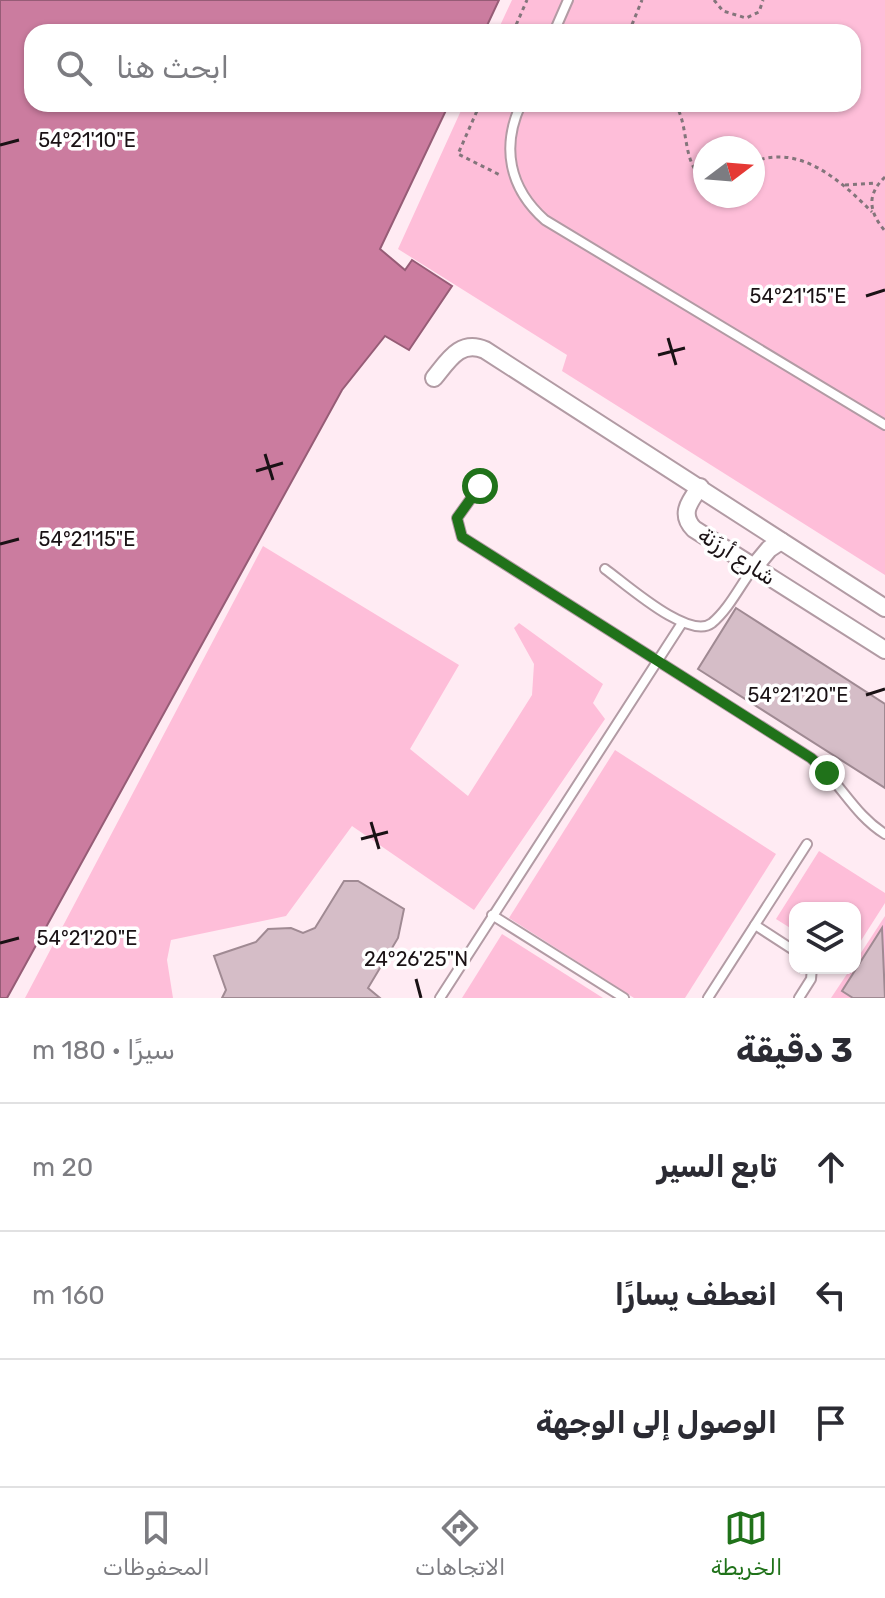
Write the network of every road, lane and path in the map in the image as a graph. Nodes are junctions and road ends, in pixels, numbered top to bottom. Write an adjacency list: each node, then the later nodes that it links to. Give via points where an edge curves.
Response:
1 (527, 0): 6 (path)
2 (568, 0): 7 (lane)
3 (642, 0): 8 (path)
4 (714, 0): 5 (path, via 723,11 746,18 759,12)
5 (763, 0)
6 (516, 24)
7 (558, 24)
8 (632, 24)
9 (476, 112): 15 (path, via 458,154)
10 (519, 112): 15 (lane, via 509,145)
11 (679, 112): 13 (path)
12 (765, 159): 17 (path, via 800,160)
13 (693, 165)
14 (885, 177): 16 (path)
15 (516, 182): 21 (lane, via 545,220)
16 (879, 183): 17 (path); 18 (path)
17 (845, 185): 18 (path)
18 (872, 212): 19 (path)
19 (885, 231)
20 (434, 378): 23 (street, via 459,350 479,347)
21 (885, 425)
22 (480, 486): 30 (lane, via 457,518 462,537)
23 (700, 487): 24 (street, شارع أرزَنة); 25 (street, شارع أرزَنة, via 687,507 689,525)
24 (781, 541): 25 (street); 27 (street, شارع أرزَنة)
25 (754, 567): 28 (lane, via 713,622 697,628); 29 (street, شارع أرزَنة)
26 (605, 569): 28 (lane)
27 (885, 608)
28 (682, 623): 30 (lane)
29 (885, 650)
30 (657, 661): 31 (lane, via 811,758 857,813); 33 (lane)
31 (885, 834)
32 (807, 844): 34 (lane)
33 (492, 915): 37 (lane); 38 (lane)
34 (755, 925): 35 (lane); 39 (lane)
35 (789, 947)
36 (811, 974): 40 (lane)
37 (440, 998)
38 (624, 998)
39 (708, 998)
40 (799, 998)

